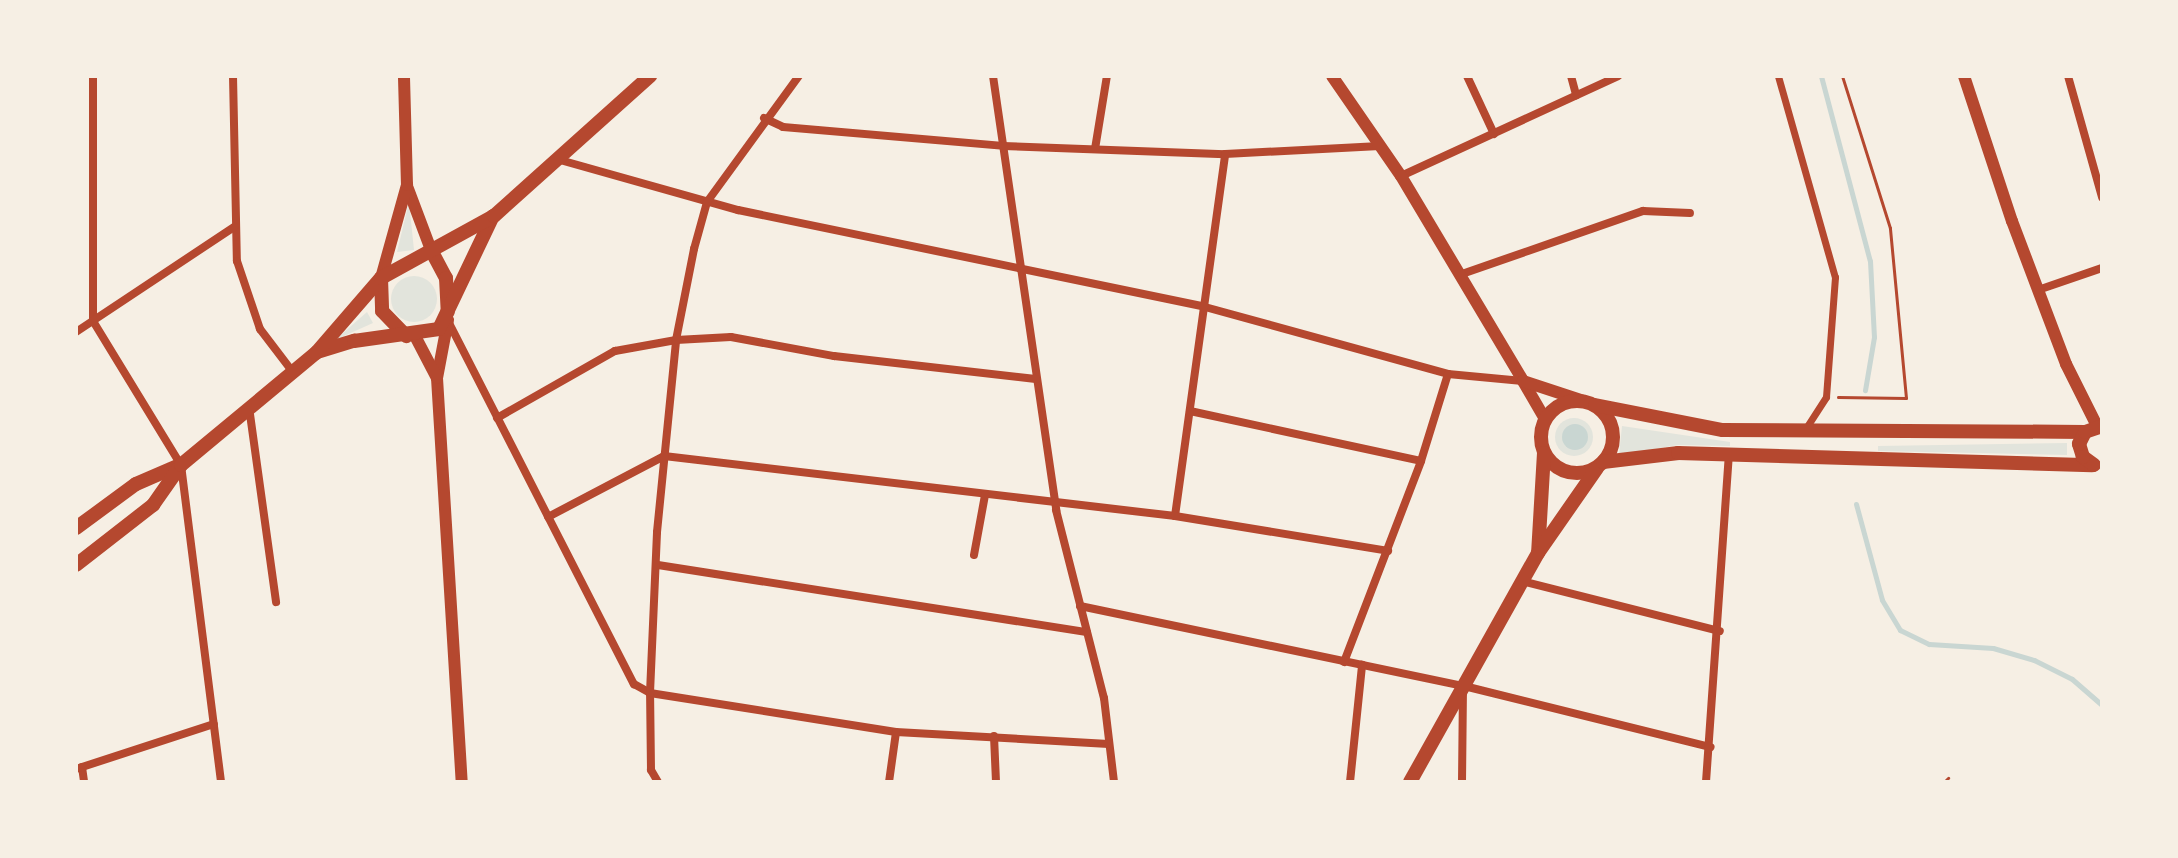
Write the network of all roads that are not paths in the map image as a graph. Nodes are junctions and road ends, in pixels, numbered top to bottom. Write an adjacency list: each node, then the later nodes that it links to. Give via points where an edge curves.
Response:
1 (93, 76): 38 (street)
2 (233, 76): 29 (street)
3 (404, 76): 24 (street)
4 (650, 76): 22 (main road)
5 (799, 76): 16 (street)
6 (993, 76): 18 (street)
7 (1107, 76): 20 (street)
8 (1332, 76): 19 (street)
9 (1467, 76): 17 (street)
10 (1571, 76): 15 (street)
11 (1618, 76): 15 (street)
12 (1778, 76): 54 (street, via 1835,277 1826,397)
13 (1964, 76): 35 (street)
14 (2068, 76): 25 (street)
15 (1576, 95): 17 (street)
16 (764, 118): 18 (street, via 783,127); 26 (street)
17 (1494, 134): 23 (street)
18 (1003, 146): 20 (street); 32 (street)
19 (1380, 146): 21 (street); 23 (street)
20 (1095, 149): 21 (street)
21 (1225, 154): 36 (street)
22 (560, 160): 26 (street); 28 (main road)
23 (1401, 176): 33 (street)
24 (407, 185): 30 (street); 34 (street)
25 (2102, 197)
26 (707, 202): 32 (street); 41 (street)
27 (1690, 213): 33 (street, via 1643,211)
28 (494, 216): 30 (main road); 37 (main road)
29 (234, 227): 38 (street); 43 (street, via 243,292 260,329)
30 (431, 250): 34 (main road); 37 (main road, via 446,278)
31 (2102, 268): 35 (street)
32 (1020, 269): 36 (street); 46 (street)
33 (1459, 275): 47 (street)
34 (381, 278): 40 (main road, via 382,311); 42 (main road)
35 (2038, 290): 53 (street)
36 (1205, 307): 44 (street); 50 (street)
37 (448, 320): 40 (main road, via 439,329); 45 (street); 51 (street)
38 (93, 321): 39 (street); 59 (street)
39 (76, 332)
40 (410, 336): 42 (main road, via 354,341); 45 (street)
41 (676, 340): 46 (street, via 731,337 834,356); 51 (street, via 615,351); 57 (street)
42 (316, 353): 43 (main road)
43 (292, 371): 49 (main road)
44 (1448, 374): 47 (street); 58 (street)
45 (437, 378): 90 (street)
46 (1036, 379): 63 (street)
47 (1523, 381): 48 (street); 52 (street)
48 (1590, 403): 52 (main road, via 1562,403); 54 (main road, via 1689,426); 60 (main road, via 1614,431)
49 (249, 406): 59 (main road); 73 (street)
50 (1190, 411): 58 (street); 64 (street)
51 (497, 418): 65 (street)
52 (1545, 419): 55 (main road)
53 (2094, 428): 54 (main road); 61 (main road, via 2080,451)
54 (1803, 432)
55 (1544, 453): 60 (main road, via 1574,473); 68 (main road)
56 (1729, 455): 60 (main road, via 1669,453); 61 (main road); 75 (street)
57 (664, 456): 62 (street); 65 (street); 71 (street)
58 (1421, 461): 67 (street)
59 (181, 465): 66 (main road, via 136,484); 70 (main road, via 153,505); 81 (street)
60 (1600, 465): 68 (main road)
61 (2099, 467)
62 (985, 495): 63 (street); 69 (street)
63 (1055, 504): 64 (street); 74 (street)
64 (1175, 516): 67 (street)
65 (548, 517): 80 (street, via 634,684)
66 (76, 528)
67 (1388, 551): 77 (street)
68 (1538, 553): 72 (main road)
69 (974, 555)
70 (76, 565)
71 (658, 565): 76 (street); 80 (street)
72 (1522, 581): 75 (street); 79 (main road)
73 (276, 602)
74 (1080, 606): 76 (street); 77 (street)
75 (1720, 631): 85 (street)
76 (1087, 632): 84 (street)
77 (1344, 662): 78 (street)
78 (1362, 665): 79 (street); 96 (street)
79 (1464, 686): 85 (street); 97 (main road); 98 (street)
80 (650, 693): 82 (street); 87 (street)
81 (214, 724): 86 (street); 89 (street)
82 (896, 732): 83 (street); 93 (street)
83 (994, 736): 84 (street); 94 (street)
84 (1109, 744): 95 (street)
85 (1711, 747): 99 (street)
86 (79, 768): 88 (street)
87 (651, 770): 91 (street); 92 (street)
88 (84, 782)
89 (221, 782)
90 (462, 782)
91 (645, 782)
92 (658, 782)
93 (889, 782)
94 (996, 782)
95 (1114, 782)
96 (1350, 782)
97 (1410, 782)
98 (1462, 782)
99 (1706, 782)

